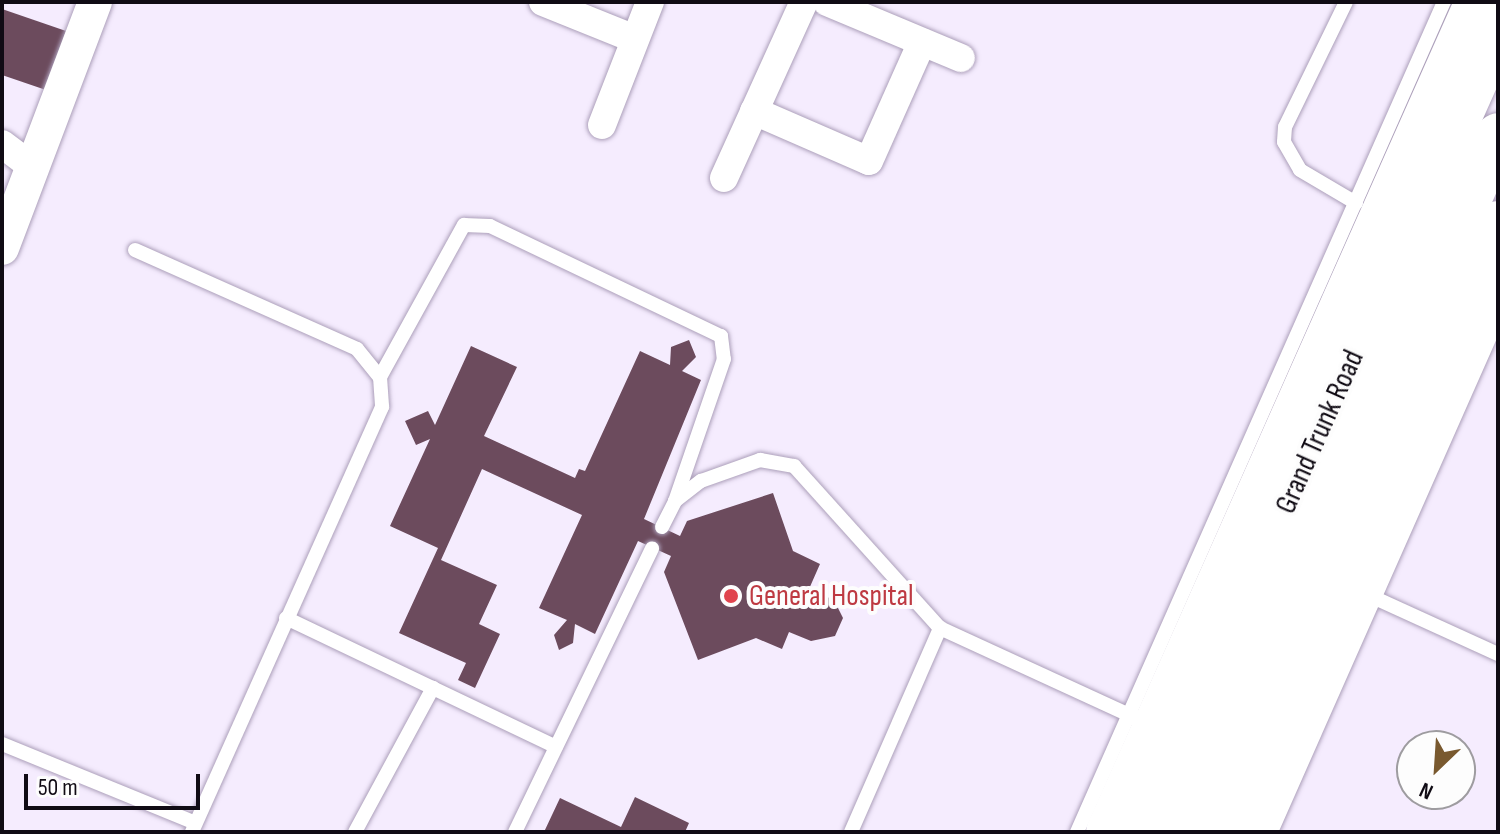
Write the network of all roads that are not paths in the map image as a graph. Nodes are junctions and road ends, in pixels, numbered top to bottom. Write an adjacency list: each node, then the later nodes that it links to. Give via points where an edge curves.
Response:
1 (95, 2): 17 (street)
2 (543, 2): 10 (street)
3 (650, 2): 10 (street)
4 (804, 2): 13 (street)
5 (827, 2): 11 (street)
6 (1346, 2): 19 (lane, via 1285,127 1284,142 1300,170)
7 (1444, 2): 19 (lane)
8 (1477, 2): 33 (highway)
9 (1498, 31): 42 (highway, Grand Trunk Road)
10 (635, 39): 14 (street)
11 (922, 42): 12 (street); 13 (street, via 869,161)
12 (961, 58)
13 (754, 111): 18 (street)
14 (602, 125)
15 (1498, 135): 43 (highway, Grand Trunk Road)
16 (2, 144): 17 (street)
17 (33, 167): 21 (street)
18 (724, 178)
19 (1356, 203): 33 (lane)
20 (1498, 223): 28 (highway)
21 (2, 248)
22 (135, 250): 24 (lane, via 357,349)
23 (1498, 294): 28 (street)
24 (380, 377): 25 (lane, via 464,225 490,226 721,336 724,359); 29 (lane, via 382,407)
25 (675, 501): 26 (lane); 30 (lane, via 701,481 760,460 794,466)
26 (662, 527)
27 (652, 548): 35 (lane)
28 (1351, 588): 31 (lane); 44 (highway); 45 (street)
29 (286, 618): 32 (lane); 36 (lane)
30 (940, 628): 33 (lane); 39 (lane)
31 (1498, 654)
32 (433, 688): 35 (lane); 37 (lane)
33 (1142, 721): 40 (lane); 41 (highway)
34 (2, 744): 36 (lane)
35 (556, 747): 38 (lane)
36 (192, 827)
37 (355, 832)
38 (515, 832)
39 (851, 832)
40 (1077, 832)
41 (1108, 832)
42 (1141, 832)
43 (1187, 832)
44 (1231, 832)
45 (1260, 832)

